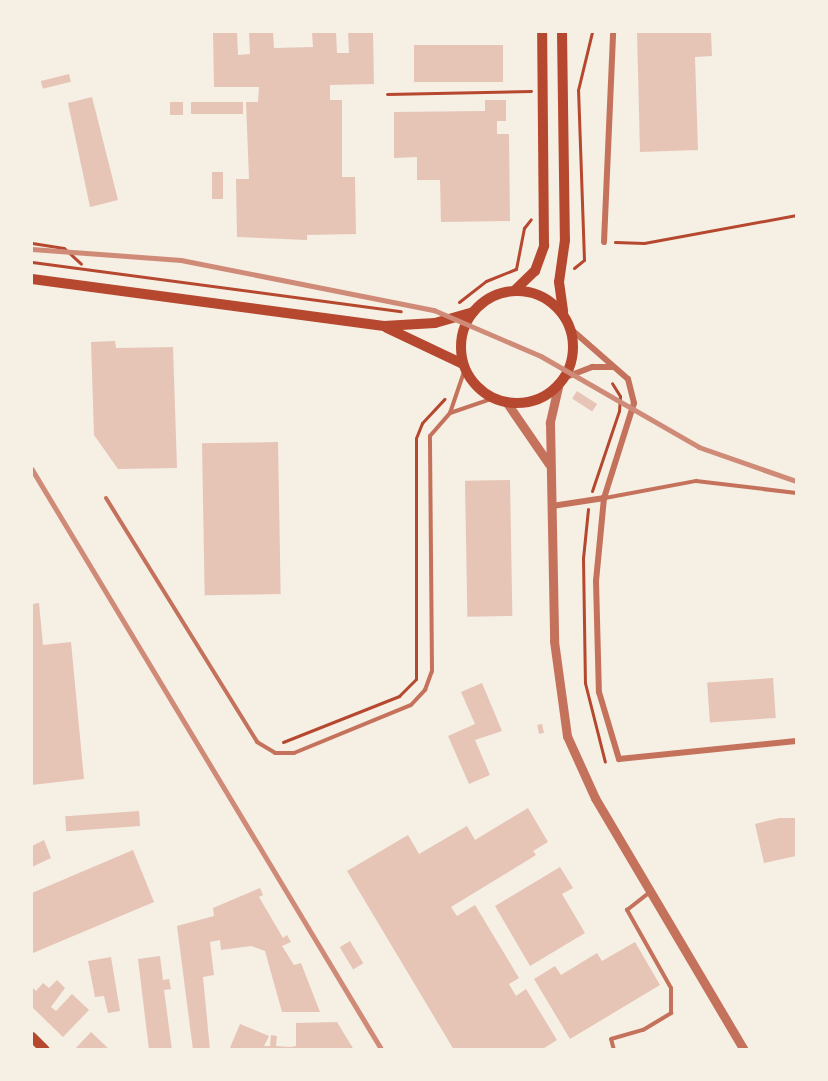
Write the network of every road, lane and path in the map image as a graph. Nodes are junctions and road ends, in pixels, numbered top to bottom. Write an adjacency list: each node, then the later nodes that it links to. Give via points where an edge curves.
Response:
1 (542, 32): 15 (main road, via 544,246 535,271)
2 (562, 32): 19 (main road, via 565,240 559,282)
3 (592, 32): 13 (path, via 578,90 585,253 582,263)
4 (613, 32): 9 (street)
5 (533, 91): 6 (path)
6 (387, 93)
7 (796, 215): 9 (path, via 644,243)
8 (524, 228): 16 (path, via 516,269 486,281)
9 (604, 242)
10 (32, 243): 12 (path, via 64,248)
11 (32, 262): 12 (path)
12 (82, 265): 18 (path)
13 (571, 270)
14 (32, 279): 20 (main road)
15 (515, 290): 17 (main road, via 495,295); 19 (main road, via 546,298)
16 (452, 307)
17 (473, 312): 20 (main road, via 435,323); 22 (main road, via 461,340)
18 (410, 313)
19 (564, 315): 21 (main road)
20 (384, 326): 22 (main road)
21 (572, 330): 23 (street); 24 (main road, via 574,352)
22 (464, 367): 28 (main road); 30 (lane)
23 (612, 368): 24 (street, via 592,367); 35 (street, via 628,380 634,403)
24 (566, 377): 26 (main road)
25 (612, 383): 32 (path, via 620,396 619,411)
26 (558, 387): 29 (main road, via 534,401); 31 (street, via 550,408)
27 (447, 393): 38 (path, via 416,438 417,680 399,696)
28 (494, 398): 29 (main road); 30 (lane)
29 (507, 403): 31 (street)
30 (450, 413): 34 (lane, via 434,429 428,445 432,671 425,690 411,705 294,753 275,753 257,741)
31 (551, 469): 36 (street)
32 (592, 491)
33 (796, 493): 35 (lane, via 683,481)
34 (106, 498)
35 (604, 498): 36 (street); 37 (street, via 596,581 598,678 619,759)
36 (552, 506): 39 (street, via 554,641 567,736 595,798)
37 (796, 741)
38 (275, 742)
39 (651, 891): 42 (lane, via 627,910 671,988 671,1013 643,1030 611,1039); 43 (street)
40 (32, 1037): 41 (main road)
41 (45, 1050)
42 (614, 1050)
43 (744, 1050)

